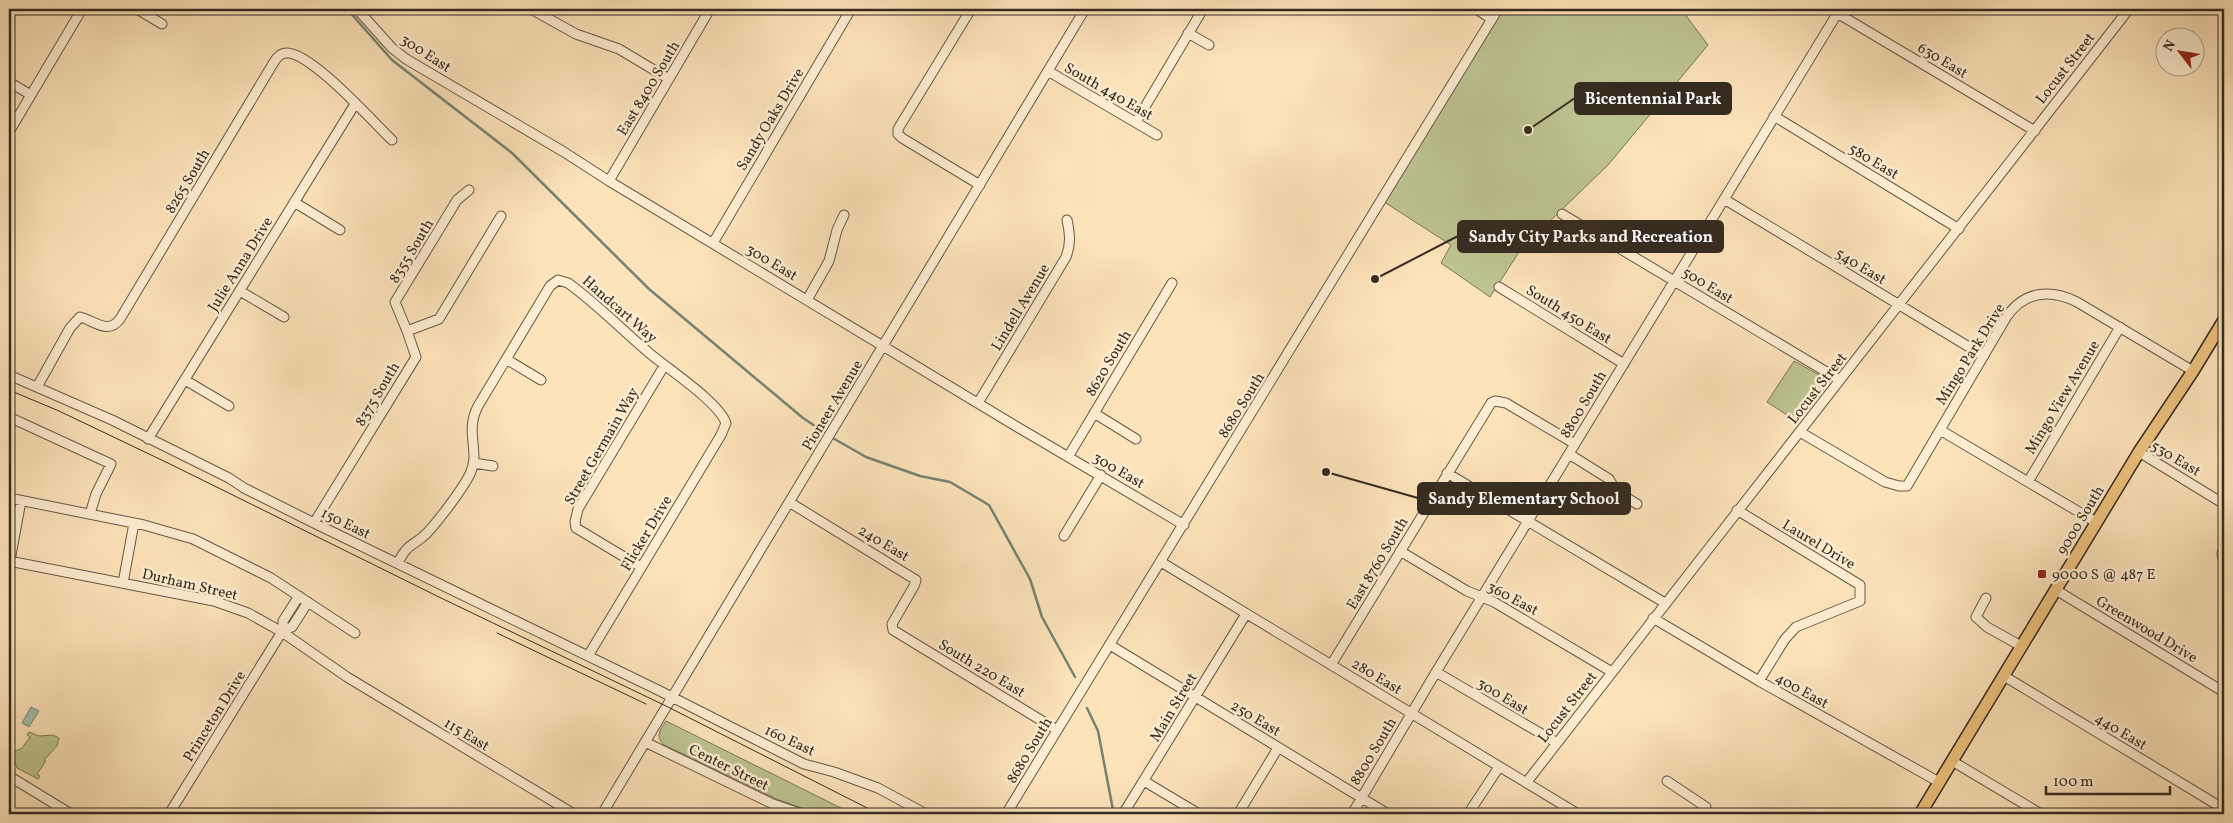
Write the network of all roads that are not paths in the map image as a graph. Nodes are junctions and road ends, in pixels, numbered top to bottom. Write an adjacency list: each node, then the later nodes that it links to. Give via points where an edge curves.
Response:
1 (82, 9): 22 (street)
2 (137, 9): 16 (street)
3 (357, 9): 30 (street, 300 East, via 406,59)
4 (531, 9): 14 (street)
5 (710, 9): 20 (street, East 8400 South)
6 (851, 9): 41 (street, Sandy Oaks Drive)
7 (971, 9): 31 (street, via 898,129 898,134)
8 (1085, 9): 19 (street, Pioneer Avenue)
9 (1203, 9): 17 (street)
10 (1476, 9): 15 (street)
11 (1498, 9): 15 (street, 8680 South)
12 (2128, 9): 26 (street, Locust Street)
13 (1838, 11): 24 (street, 8800 South); 26 (street, 630 East)
14 (547, 13): 20 (street, via 576,34 619,49)
15 (1492, 19): 92 (street, 8680 South)
16 (162, 24)
17 (1188, 33): 18 (street); 25 (street)
18 (1209, 45)
19 (1048, 70): 25 (street, South 440 East); 31 (street, Pioneer Avenue)
20 (668, 79): 30 (street, East 8400 South)
21 (9, 82): 22 (street)
22 (30, 95): 27 (street)
23 (355, 104): 29 (street); 34 (street, Julie Anna Drive); 62 (street, 8265 South, via 321,71 296,55 281,54 120,318 114,326 104,327 80,317 70,328)
24 (1774, 116): 33 (street, 8800 South); 39 (street, 580 East)
25 (1136, 122): 28 (street, South 440 East)
26 (2034, 131): 39 (street, Locust Street)
27 (9, 132)
28 (1157, 135)
29 (392, 140)
30 (609, 181): 41 (street, 300 East)
31 (980, 185): 52 (street, Pioneer Avenue)
32 (469, 190): 51 (street, 8355 South, via 458,200 396,302)
33 (1724, 199): 42 (street, 8800 South); 47 (street, 540 East)
34 (294, 202): 40 (street); 45 (street, Julie Anna Drive)
35 (1562, 214): 42 (street, 500 East)
36 (844, 215): 46 (street, via 829,262)
37 (501, 216): 51 (street, via 439,319)
38 (1067, 220): 63 (street, Lindell Avenue, via 1070,247 1066,257)
39 (1959, 229): 47 (street, Locust Street)
40 (340, 230)
41 (713, 243): 46 (street, 300 East)
42 (1674, 281): 55 (street, 8800 South); 61 (street, 500 East)
43 (1172, 283): 65 (street, 8620 South)
44 (1499, 287): 55 (street, South 450 East)
45 (240, 291): 48 (street); 59 (street, Julie Anna Drive)
46 (807, 300): 52 (street, 300 East)
47 (1899, 305): 53 (street, 540 East); 61 (street, Locust Street)
48 (284, 317)
49 (2224, 320): 57 (main road, 9000 South)
50 (2120, 327): 53 (street, Mingo Park Drive, via 2068,297 2038,294 2029,296 2013,308); 57 (street, Mingo Park Drive); 80 (street, Mingo View Avenue)
51 (407, 331): 91 (street, 8375 South, via 416,357)
52 (884, 346): 63 (street, 300 East); 83 (street, Pioneer Avenue)
53 (1984, 356): 68 (street, Mingo Park Drive)
54 (506, 359): 56 (street, Handcart Way, via 558,280 572,286); 60 (street); 76 (street, Handcart Way, via 474,414 471,433)
55 (1624, 364): 72 (street, 8800 South)
56 (664, 366): 67 (street, Handcart Way, via 720,412); 100 (street, Street Germain Way, via 578,509 575,522 576,528)
57 (2193, 371): 73 (main road, 9000 South)
58 (9, 375): 62 (street, 150 East)
59 (185, 380): 64 (street); 70 (street, Julie Anna Drive)
60 (541, 380)
61 (1840, 380): 69 (street, Locust Street)
62 (37, 387): 70 (street, 150 East)
63 (978, 403): 75 (street, 300 East)
64 (229, 406)
65 (1094, 413): 71 (street); 75 (street, 8620 South)
66 (9, 417): 87 (street, via 111,464)
67 (726, 423): 100 (street, Flicker Drive)
68 (1940, 430): 69 (street, Mingo Park Drive, via 1907,486 1879,479); 80 (street)
69 (1800, 432): 86 (street, Locust Street)
70 (148, 439): 91 (street, 150 East)
71 (1136, 439)
72 (1575, 444): 74 (street, 8800 South); 78 (street, East 8760 South, via 1506,403 1495,401 1487,407)
73 (2139, 452): 85 (street, 530 East); 89 (main road, 9000 South)
74 (1569, 454): 84 (street, via 1609,478 1616,491); 88 (street, 8800 South)
75 (1068, 457): 79 (street, 300 East)
76 (474, 463): 77 (street); 98 (street, via 466,480 428,532 406,548)
77 (493, 466)
78 (1447, 473): 88 (street); 95 (street, East 8760 South)
79 (1101, 475): 92 (street, 300 East); 93 (street)
80 (2028, 482): 89 (street)
81 (9, 498): 82 (street)
82 (21, 501): 87 (street); 97 (street)
83 (789, 502): 110 (street, 240 East, via 916,580 892,624); 123 (street, Pioneer Avenue)
84 (1637, 504)
85 (2224, 504)
86 (1737, 510): 107 (street, Locust Street); 121 (street, Laurel Drive, via 1860,585 1860,601 1796,627 1785,638)
87 (90, 514): 90 (street)
88 (1528, 521): 104 (street, 8800 South); 107 (street)
89 (2096, 522): 102 (main road, 9000 South)
90 (134, 523): 101 (street); 103 (street, via 214,548)
91 (314, 523): 98 (street, 150 East)
92 (1184, 524): 96 (street, 8680 South)
93 (1064, 536)
94 (2224, 547): 99 (street)
95 (1400, 551): 104 (street, 360 East, via 1467,591); 116 (street, East 8760 South)
96 (1161, 562): 108 (street, 280 East); 113 (street, 8680 South)
97 (9, 563): 101 (street, Durham Street)
98 (398, 563): 115 (street, 150 East)
99 (2223, 563)
100 (641, 567): 115 (street, Flicker Drive)
101 (123, 583): 111 (street, Durham Street, via 231,606)
102 (2056, 590): 114 (main road, 9000 South); 122 (street, Greenwood Drive)
103 (299, 596): 106 (street); 111 (street, via 283,621)
104 (1482, 596): 117 (street, 8800 South); 118 (street, 360 East)
105 (1986, 598): 114 (street, via 1976,617)
106 (308, 602): 111 (street, via 292,627); 112 (street)
107 (1665, 603): 109 (street, Locust Street)
108 (1246, 614): 116 (street, 280 East); 124 (street, Main Street)
109 (1654, 618): 118 (street, Locust Street); 121 (street, 400 East)
110 (893, 630): 126 (street, South 220 East)
111 (283, 631): 120 (street, Durham Street); 141 (street, Princeton Drive)
112 (355, 633)
113 (1110, 645): 124 (street, 250 East); 126 (street, 8680 South)
114 (2021, 646): 119 (main road, 9000 South)
115 (588, 656): 123 (street, 150 East)
116 (1331, 665): 125 (street, 280 East)
117 (1436, 672): 125 (street, 8800 South); 128 (street, 300 East)
118 (1612, 672): 128 (street, Locust Street)
119 (2004, 676): 130 (main road, 9000 South); 138 (street, 440 East)
120 (347, 677): 142 (street, 115 East)
121 (1759, 681): 135 (street, 400 East)
122 (2224, 692)
123 (672, 697): 127 (street, Pioneer Avenue); 145 (street, 160 East, via 804,764 878,788)
124 (1195, 697): 129 (street, 250 East); 133 (street, Main Street)
125 (1411, 713): 131 (street, 280 East); 137 (street, 8800 South)
126 (1057, 730): 146 (street, 8680 South)
127 (645, 742): 143 (street, Pioneer Avenue); 144 (street, Center Street, via 774,804)
128 (1556, 743): 136 (street, Locust Street)
129 (1278, 748): 137 (street, 250 East); 149 (street)
130 (1952, 761): 135 (main road, 9000 South); 155 (street)
131 (1499, 767): 136 (street, 280 East); 152 (street)
132 (9, 776): 140 (street)
133 (1144, 781): 147 (street, Main Street); 148 (street)
134 (1667, 781): 139 (street)
135 (1939, 782): 154 (main road, 9000 South)
136 (1526, 783): 153 (street, 280 East)
137 (1361, 798): 150 (street, 8800 South); 151 (street, 250 East)
138 (2224, 809)
139 (1704, 810)
140 (71, 814)
141 (169, 814)
142 (574, 814)
143 (602, 814)
144 (802, 814)
145 (926, 814)
146 (1008, 814)
147 (1123, 814)
148 (1199, 814)
149 (1238, 814)
150 (1352, 814)
151 (1388, 814)
152 (1468, 814)
153 (1578, 814)
154 (1920, 814)
155 (2041, 814)

